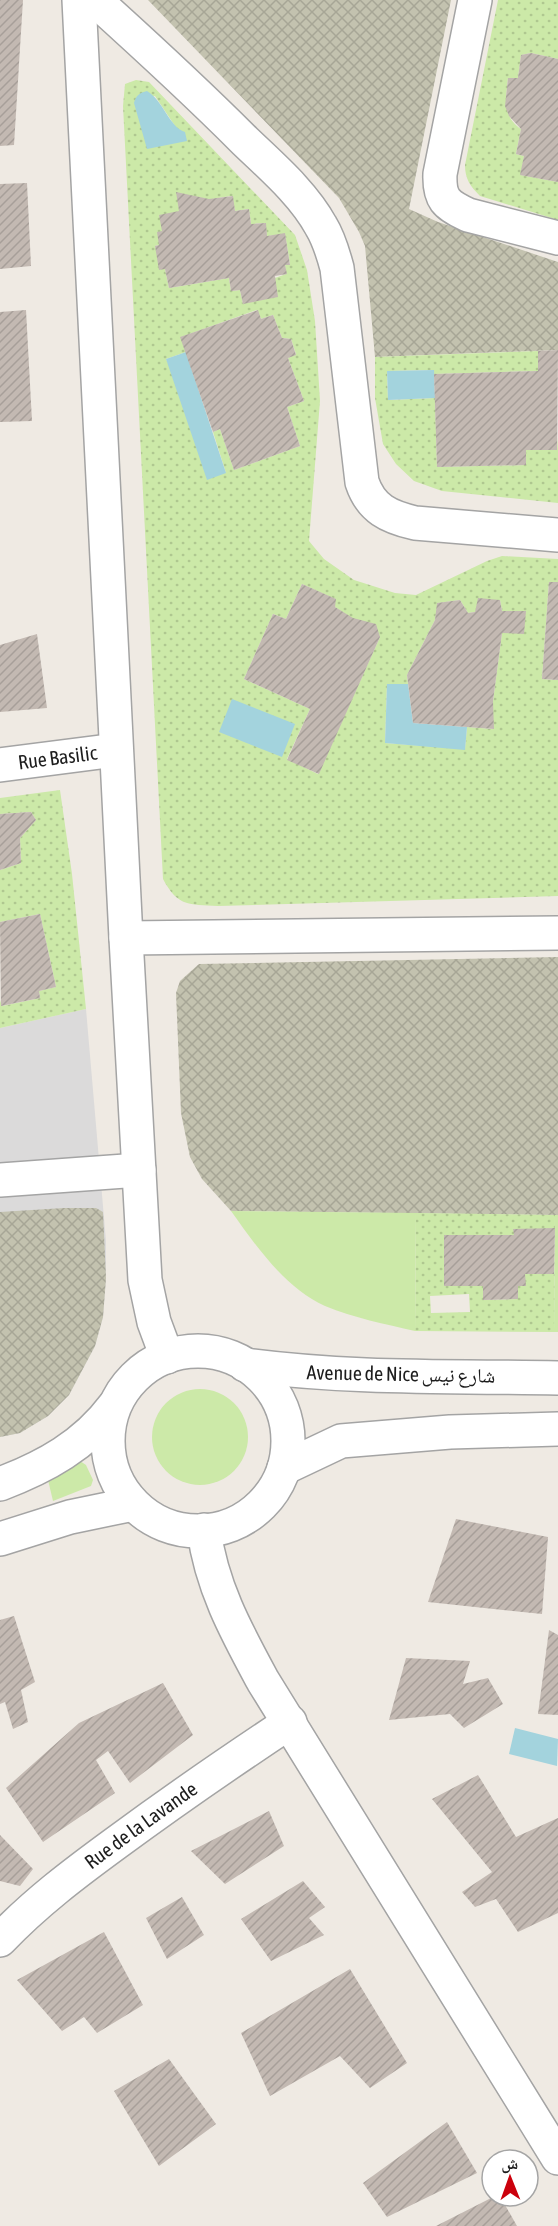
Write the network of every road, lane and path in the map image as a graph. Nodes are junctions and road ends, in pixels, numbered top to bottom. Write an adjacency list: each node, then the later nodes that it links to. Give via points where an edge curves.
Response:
1 (79, 0): 6 (street)
2 (95, 0): 5 (street, via 253,148 320,224 337,268 362,482 367,496 394,518 415,523)
3 (476, 0): 4 (street, via 440,189 445,201 468,215)
4 (558, 238)
5 (558, 535)
6 (116, 750): 7 (street, Rue Basilic); 9 (street)
7 (0, 765)
8 (558, 933): 9 (street)
9 (126, 938): 10 (street)
10 (139, 1170): 11 (street); 12 (street, via 146,1290)
11 (0, 1180)
12 (167, 1357): 13 (street, via 199,1351 223,1355); 15 (street, via 136,1376)
13 (245, 1365): 14 (street, Avenue de Nice شارع نيس, via 338,1374); 17 (street, via 270,1388 285,1418 288,1452)
14 (558, 1378)
15 (115, 1405): 18 (street, via 83,1440 29,1473); 19 (street, via 108,1439 110,1457 114,1474)
16 (558, 1429): 17 (street, via 341,1441)
17 (284, 1468): 20 (street, via 268,1498 255,1510 225,1527)
18 (0, 1484)
19 (133, 1504): 20 (street, via 158,1522); 21 (street, via 70,1517)
20 (204, 1530): 22 (street, via 222,1601 263,1681)
21 (0, 1539)
22 (290, 1722): 23 (street, Rue de la Lavande, via 186,1791 90,1862); 24 (street)
23 (0, 1940)
24 (558, 2158)

